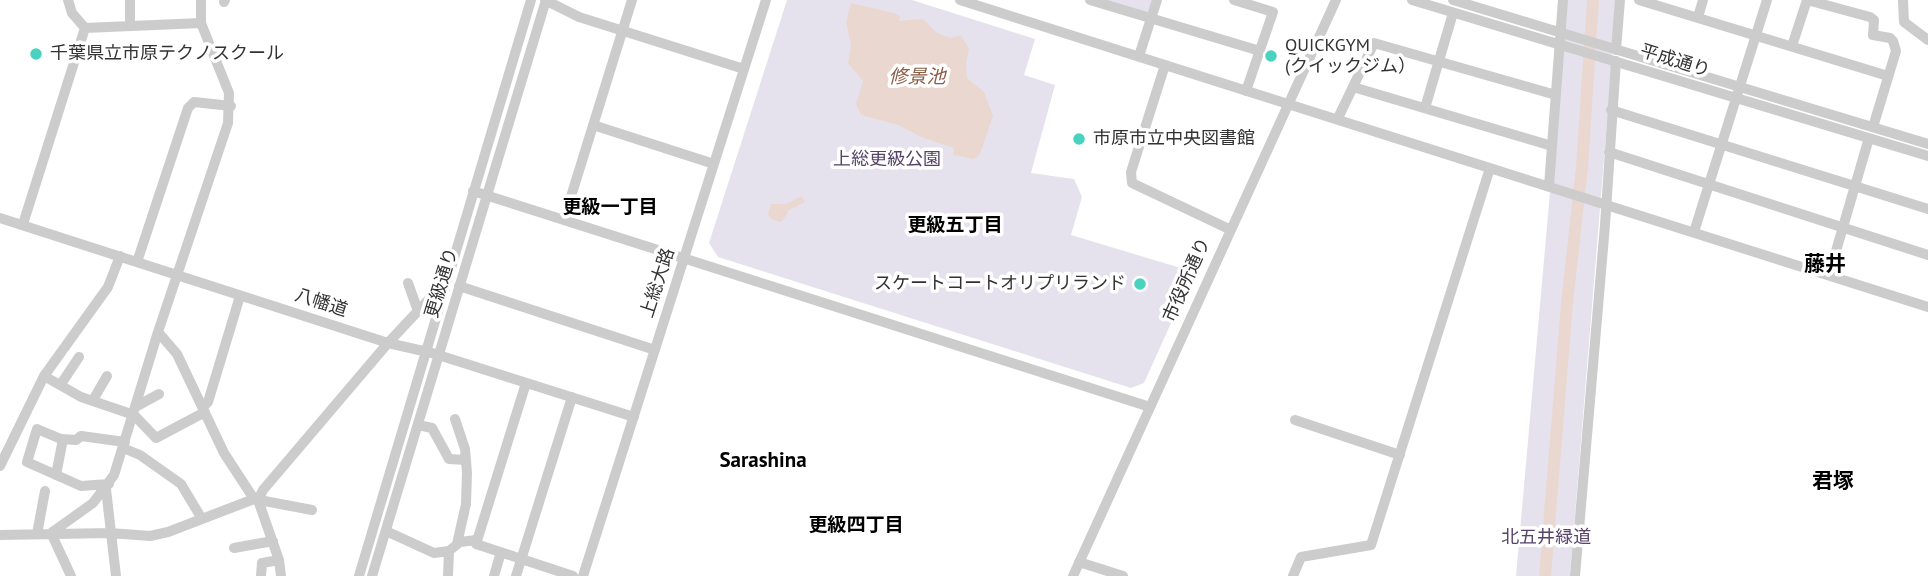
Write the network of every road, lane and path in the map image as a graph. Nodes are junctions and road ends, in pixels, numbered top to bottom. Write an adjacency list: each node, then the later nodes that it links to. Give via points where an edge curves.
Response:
1 (68, 0): 27 (street)
2 (130, 0): 26 (street)
3 (201, 0): 25 (street)
4 (531, 0): 61 (street, 更級通り)
5 (632, 0): 28 (street)
6 (766, 0): 38 (street, 上総大路)
7 (960, 0): 35 (street)
8 (1157, 0): 24 (street)
9 (1234, 0): 33 (street, via 1273,12)
10 (1336, 0): 44 (street, 市役所通り)
11 (1412, 0): 22 (street, 平成通り)
12 (1453, 0): 30 (street, 平成通り)
13 (1563, 0): 30 (street)
14 (1620, 0): 34 (street)
15 (1639, 0): 23 (street)
16 (1703, 0): 23 (street)
17 (1767, 0): 29 (street)
18 (1807, 0): 32 (street); 39 (street, via 1873,18 1873,34 1890,37 1896,51)
19 (1903, 0): 31 (street, via 1904,22)
20 (1095, 1): 24 (street)
21 (544, 4): 28 (street); 62 (street, 更級通り)
22 (1453, 13): 30 (street, 平成通り); 36 (street)
23 (1698, 17): 29 (street)
24 (1151, 19): 33 (street); 35 (street)
25 (201, 23): 26 (street); 45 (street)
26 (130, 26): 27 (street)
27 (85, 28): 67 (street)
28 (622, 30): 38 (street); 49 (street)
29 (1756, 35): 32 (street); 42 (street)
30 (1565, 40): 34 (street, 平成通り); 43 (street)
31 (1928, 40)
32 (1792, 47): 39 (street)
33 (1259, 51): 41 (street)
34 (1611, 54): 42 (street, 平成通り); 47 (street)
35 (1139, 56): 37 (street)
36 (1438, 61): 40 (street, via 1374,43); 43 (street); 46 (street)
37 (1165, 65): 41 (street); 69 (street, via 1131,172 1132,183)
38 (744, 69): 56 (street, 上総大路)
39 (1888, 76): 50 (street)
40 (1353, 87): 46 (street); 48 (street)
41 (1246, 91): 44 (street)
42 (1737, 92): 50 (street, 平成通り); 51 (street)
43 (1556, 95): 53 (street)
44 (1288, 103): 48 (street); 69 (street, 市役所通り)
45 (231, 106): 74 (street, via 194,102 188,108); 76 (street)
46 (1425, 108): 53 (street)
47 (1611, 110): 51 (street); 54 (street)
48 (1338, 118): 57 (street)
49 (593, 125): 56 (street); 66 (street)
50 (1871, 133): 52 (street, 平成通り); 55 (street, 平成通り); 60 (street)
51 (1721, 144): 58 (street); 60 (street)
52 (1928, 144)
53 (1552, 146): 59 (street)
54 (1609, 152): 58 (street); 63 (street)
55 (1928, 156)
56 (714, 164): 73 (street, 上総大路)
57 (1490, 168): 59 (street); 105 (street)
58 (1709, 184): 68 (street); 70 (street)
59 (1553, 187): 63 (street)
60 (1855, 187): 64 (street); 68 (street)
61 (473, 191): 62 (street); 80 (street, 更級通り)
62 (487, 195): 66 (street); 78 (street, 更級通り)
63 (1602, 202): 70 (street); 141 (street)
64 (1928, 209)
65 (0, 218): 67 (street, 八幡道)
66 (564, 219): 73 (street)
67 (23, 224): 72 (street, 八幡道)
68 (1843, 228): 71 (street); 75 (street)
69 (1229, 229): 96 (street, 市役所通り)
70 (1694, 232): 75 (street)
71 (1928, 255)
72 (120, 256): 74 (street, 八幡道); 89 (street, via 108,287)
73 (684, 259): 85 (street, 上総大路); 96 (street)
74 (137, 262): 76 (street, 八幡道)
75 (1829, 275): 81 (street)
76 (178, 276): 79 (street, 八幡道); 83 (street)
77 (408, 283): 82 (street)
78 (459, 286): 85 (street); 87 (street, 更級通り)
79 (240, 296): 84 (street, 八幡道); 98 (street)
80 (442, 296): 82 (street, via 432,296); 86 (street, 更級通り)
81 (1928, 307)
82 (418, 311): 84 (street)
83 (158, 332): 97 (street); 98 (street, via 177,355)
84 (388, 343): 86 (street, 八幡道); 111 (street)
85 (655, 350): 99 (street, 上総大路)
86 (425, 352): 87 (street, 八幡道); 131 (street, 更級通り)
87 (439, 356): 91 (street, 八幡道); 102 (street, 更級通り)
88 (79, 357): 92 (street)
89 (44, 376): 92 (street); 107 (street)
90 (107, 376): 95 (street)
91 (526, 383): 94 (street, 八幡道); 119 (street)
92 (61, 384): 95 (street)
93 (159, 394): 97 (street)
94 (572, 397): 99 (street, 八幡道); 124 (street)
95 (93, 400): 97 (street)
96 (1150, 407): 126 (street, 市役所通り)
97 (135, 410): 98 (street, via 156,438); 104 (street)
98 (204, 410): 111 (street, via 224,453)
99 (634, 416): 137 (street, 上総大路)
100 (455, 419): 106 (street)
101 (1295, 420): 105 (street)
102 (418, 425): 106 (street, via 432,428 449,458); 114 (street, 更級通り)
103 (63, 439): 104 (street, via 81,436); 108 (street); 108 (street, via 37,429 27,462)
104 (124, 445): 109 (street); 113 (street, via 181,484)
105 (1400, 454): 140 (street, via 1371,545 1301,557)
106 (466, 460): 122 (street, via 466,504)
107 (0, 466)
108 (56, 475): 109 (street, via 81,486)
109 (108, 486): 115 (street); 116 (street)
110 (45, 491): 117 (street)
111 (256, 499): 112 (street); 113 (street); 120 (street)
112 (312, 510)
113 (202, 519): 116 (street, via 150,536)
114 (386, 531): 122 (street, via 421,549); 132 (street, 更級通り)
115 (51, 533): 116 (street); 117 (street); 127 (street)
116 (110, 533): 128 (street)
117 (37, 534): 118 (street)
118 (0, 535)
119 (476, 540): 122 (street); 123 (street, via 476,544)
120 (273, 541): 121 (street); 125 (street)
121 (234, 548)
122 (453, 548): 133 (street)
123 (501, 552): 124 (street); 134 (street)
124 (521, 559): 135 (street); 136 (street)
125 (279, 560): 129 (street, via 262,563); 130 (street)
126 (1079, 562): 138 (street, 市役所通り); 139 (street)
127 (71, 576)
128 (116, 576)
129 (261, 576)
130 (281, 576)
131 (359, 576)
132 (372, 576)
133 (449, 576)
134 (494, 576)
135 (516, 576)
136 (573, 576)
137 (583, 576)
138 (1073, 576)
139 (1123, 576)
140 (1293, 576)
141 (1576, 576)

